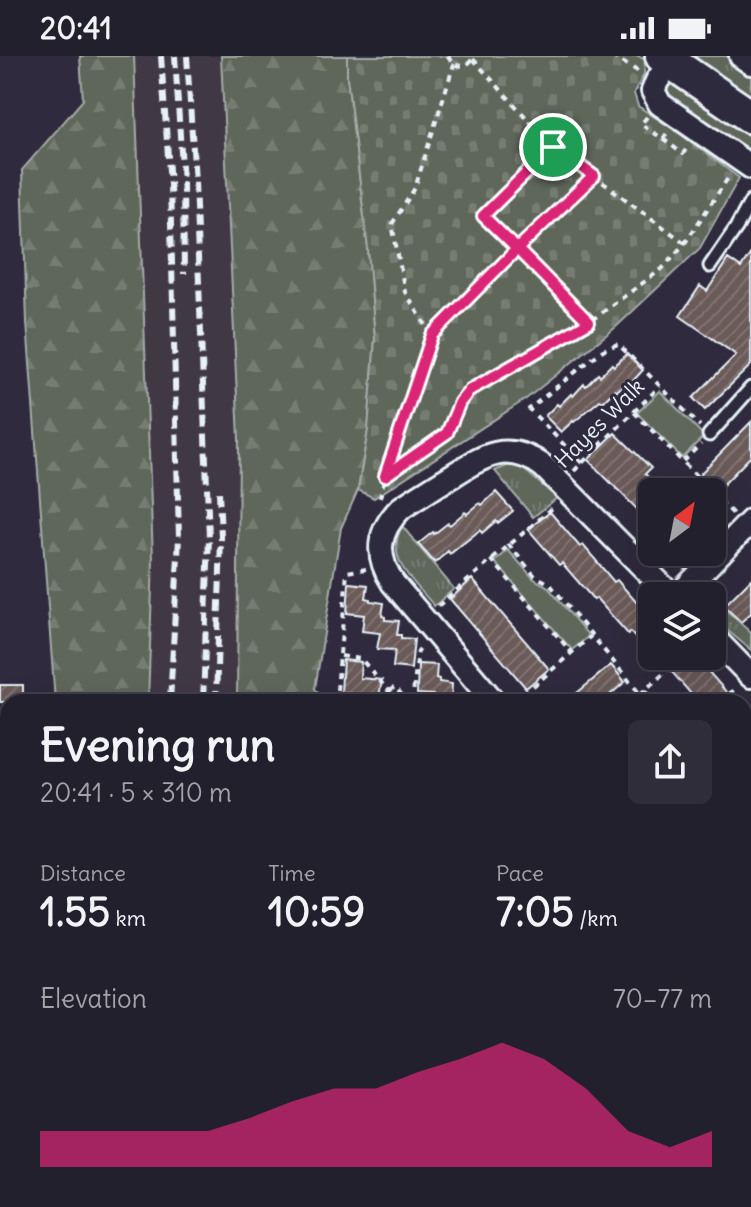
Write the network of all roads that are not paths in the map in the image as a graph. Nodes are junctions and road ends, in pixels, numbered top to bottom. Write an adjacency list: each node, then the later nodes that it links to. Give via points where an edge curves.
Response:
1 (741, 56): 3 (street)
2 (663, 62): 4 (main road); 5 (street, via 653,91 660,104)
3 (751, 63)
4 (751, 117)
5 (746, 163)
6 (751, 201): 7 (lane)
7 (710, 266)
8 (751, 388): 9 (lane)
9 (709, 435)
10 (748, 524): 12 (street)
11 (658, 582): 15 (street, via 543,466 523,454 493,453 478,459 401,508 381,542 383,564 393,583)
12 (692, 582)
13 (726, 650): 14 (street)
14 (751, 676)
15 (487, 694)

